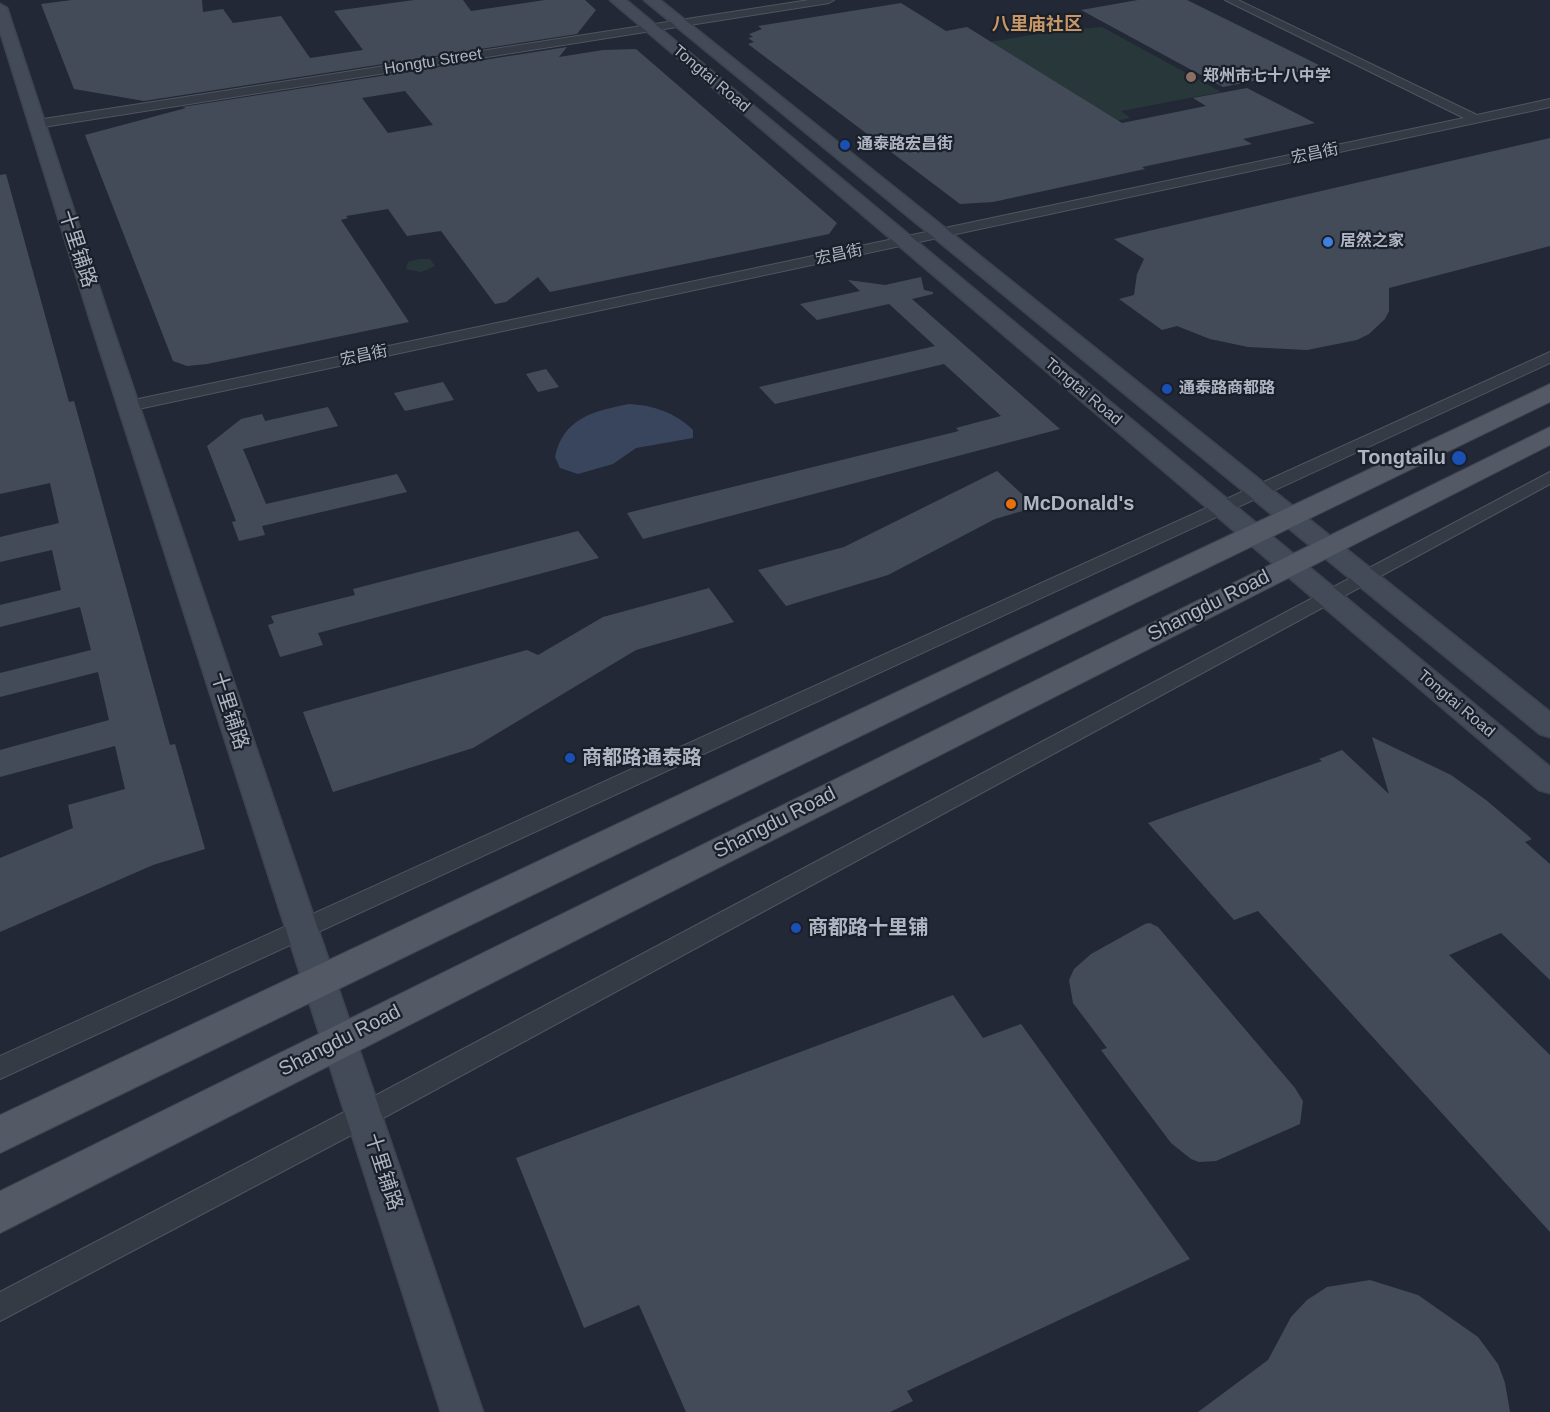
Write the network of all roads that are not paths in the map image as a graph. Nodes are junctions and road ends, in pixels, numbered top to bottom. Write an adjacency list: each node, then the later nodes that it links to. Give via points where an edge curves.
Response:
1 (617, 0): 7 (street, Tongtai Road)
2 (651, 0): 6 (street, Tongtai Road)
3 (829, 0): 6 (street, Hongtu Street)
4 (1230, 0): 9 (street)
5 (2, 22): 10 (street, 十里铺路)
6 (680, 23): 7 (street, Hongtu Street); 11 (street, Tongtai Road)
7 (651, 28): 10 (street, Hongtu Street); 12 (street, Tongtai Road)
8 (1550, 103): 9 (street, 宏昌街)
9 (1476, 119): 11 (street, 宏昌街)
10 (37, 124): 15 (street, 十里铺路)
11 (940, 233): 12 (street, 宏昌街); 18 (street, Tongtai Road)
12 (903, 241): 15 (street, 宏昌街); 19 (street, Tongtai Road)
13 (1550, 357): 18 (street)
14 (1550, 392): 20 (main road)
15 (129, 406): 28 (street, 十里铺路)
16 (1550, 435): 22 (main road, Shangdu Road)
17 (1550, 477): 24 (street)
18 (1260, 491): 19 (street); 20 (street, Tongtai Road)
19 (1221, 508): 21 (street, Tongtai Road); 28 (street)
20 (1291, 516): 21 (main road); 22 (street, Tongtai Road)
21 (1252, 534): 23 (street, Tongtai Road); 29 (main road)
22 (1328, 546): 23 (main road, Shangdu Road); 24 (street, Tongtai Road)
23 (1290, 566): 25 (street, Tongtai Road); 30 (main road, Shangdu Road)
24 (1364, 575): 25 (street); 26 (street, Tongtai Road)
25 (1326, 596): 27 (street, Tongtai Road); 32 (street)
26 (1550, 727)
27 (1550, 783)
28 (303, 930): 29 (street, 十里铺路); 31 (street)
29 (320, 980): 30 (street, 十里铺路); 33 (main road)
30 (341, 1041): 32 (street, 十里铺路); 34 (main road, Shangdu Road)
31 (0, 1068)
32 (364, 1115): 35 (street); 36 (street, 十里铺路)
33 (0, 1135)
34 (0, 1213)
35 (0, 1307)
36 (462, 1412)

